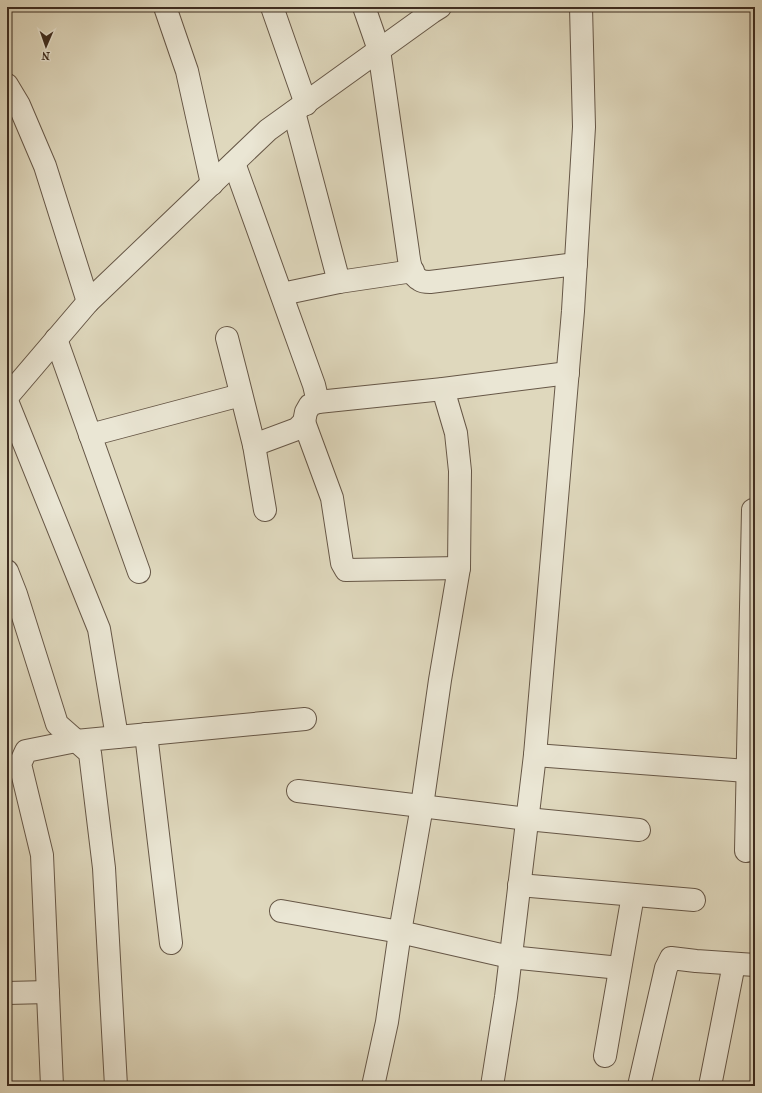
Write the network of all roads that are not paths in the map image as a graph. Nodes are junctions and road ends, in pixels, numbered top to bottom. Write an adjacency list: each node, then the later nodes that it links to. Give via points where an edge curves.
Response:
1 (165, 7): 10 (street, via 187,71)
2 (272, 7): 8 (street)
3 (364, 7): 6 (street)
4 (440, 7): 6 (street)
5 (581, 7): 11 (street, via 584,127)
6 (379, 50): 8 (street); 12 (street, via 410,266)
7 (7, 86): 15 (street, via 19,105 45,166)
8 (300, 108): 9 (street, via 268,130); 13 (street)
9 (234, 162): 10 (street); 14 (street)
10 (212, 184): 15 (street)
11 (576, 264): 12 (street, via 430,282 419,280); 18 (street)
12 (413, 271): 13 (street)
13 (339, 282): 14 (street)
14 (282, 294): 23 (street)
15 (88, 302): 17 (street)
16 (227, 338): 20 (street)
17 (56, 339): 21 (street); 25 (street)
18 (568, 373): 19 (street); 36 (street)
19 (443, 389): 23 (street); 29 (street, via 456,433 460,471)
20 (242, 394): 25 (street); 26 (street)
21 (7, 397)
22 (7, 401): 34 (street, via 99,629)
23 (318, 402): 24 (street, via 310,405)
24 (304, 422): 26 (street, via 297,429); 29 (street, via 332,498 342,563 346,570)
25 (90, 435): 31 (street)
26 (254, 445): 27 (street)
27 (265, 510)
28 (752, 510): 37 (street)
29 (459, 568): 39 (street)
30 (7, 571): 35 (street, via 57,724)
31 (138, 572)
32 (305, 719): 33 (street)
33 (146, 734): 34 (street); 48 (street)
34 (117, 737): 35 (street)
35 (76, 741): 52 (street, via 26,751 20,764 42,855); 56 (street, via 90,753 104,868)
36 (535, 755): 37 (street); 40 (street)
37 (747, 772): 42 (street)
38 (298, 791): 39 (street)
39 (422, 806): 40 (street); 47 (street)
40 (527, 819): 41 (street); 43 (street)
41 (639, 830)
42 (746, 851)
43 (519, 885): 44 (street); 49 (street)
44 (634, 895): 45 (street); 51 (street)
45 (694, 900)
46 (282, 911): 47 (street)
47 (400, 932): 49 (street); 57 (street, via 387,1022)
48 (171, 943)
49 (510, 958): 51 (street); 58 (street)
50 (745, 964): 59 (street, via 671,958 666,968); 60 (street)
51 (620, 968): 54 (street)
52 (48, 992): 53 (street); 55 (street)
53 (7, 993)
54 (605, 1056)
55 (52, 1086)
56 (116, 1086)
57 (373, 1086)
58 (492, 1086)
59 (639, 1086)
60 (710, 1086)

